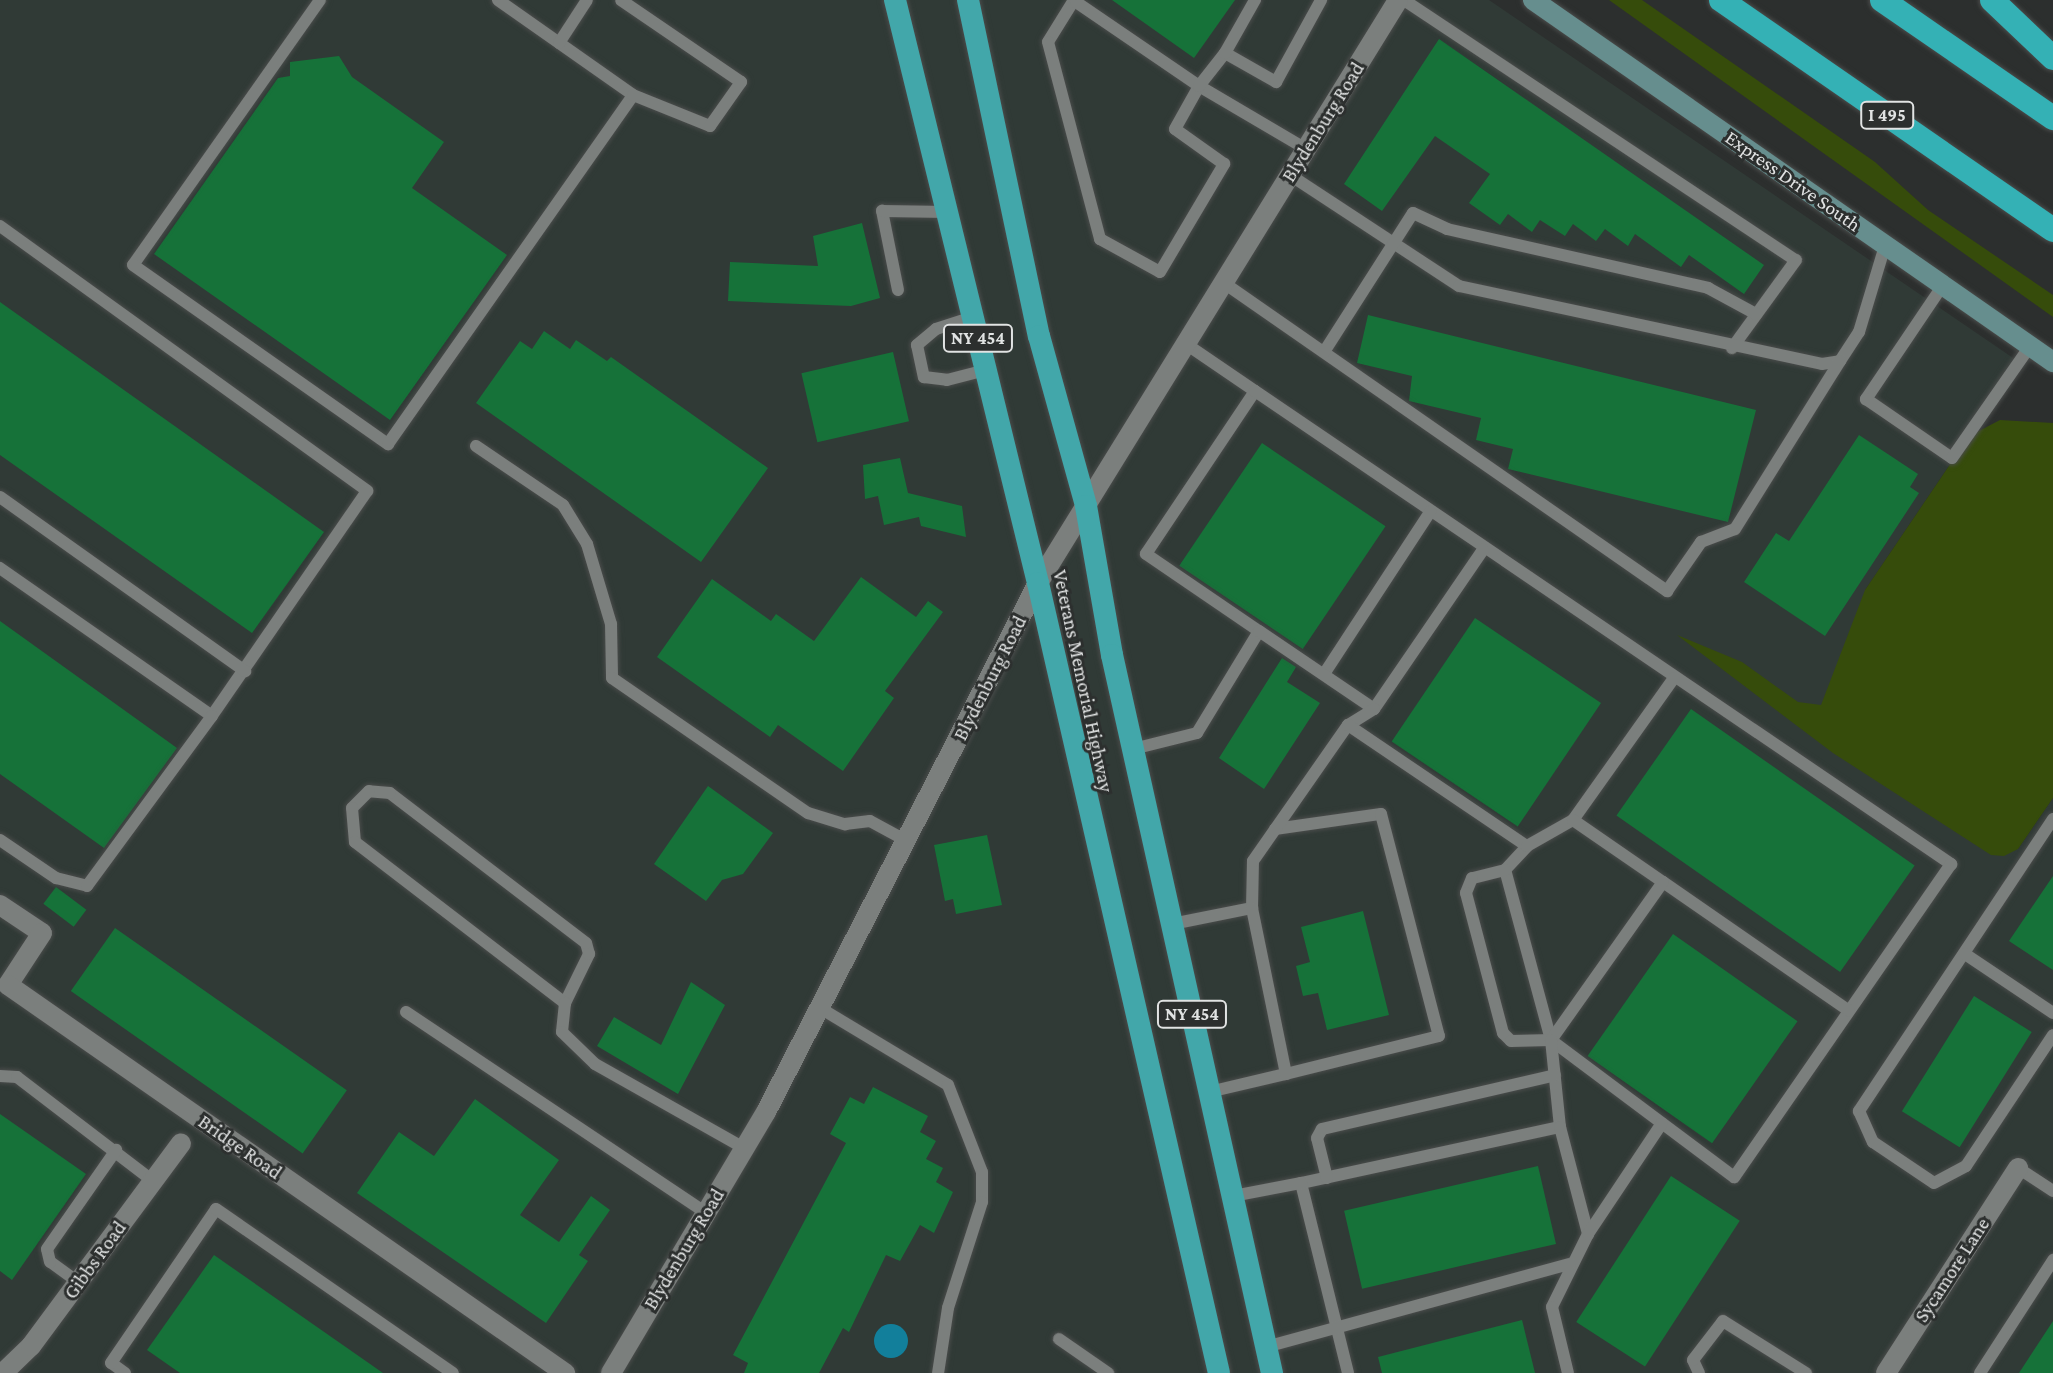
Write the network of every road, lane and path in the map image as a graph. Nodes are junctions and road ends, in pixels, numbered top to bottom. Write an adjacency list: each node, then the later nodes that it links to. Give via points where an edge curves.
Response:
1 (320, 0): 20 (lane, via 133,265 388,444)
2 (498, 0): 16 (lane)
3 (587, 0): 16 (lane)
4 (621, 0): 20 (lane, via 741,82 710,126)
5 (895, 0): 24 (highway, Veterans Memorial Highway / NY 454)
6 (968, 0): 44 (highway, Veterans Memorial Highway / NY 454, via 1039,336)
7 (1255, 0): 17 (lane)
8 (1321, 0): 17 (lane, via 1276,82)
9 (1398, 0): 22 (street, Blydenburg Road)
10 (1404, 0): 32 (lane, via 1796,260)
11 (1533, 0): 28 (main road, Express Drive South)
12 (1721, 0): 26 (highway, I 495)
13 (1882, 0): 21 (highway)
14 (1992, 0): 18 (highway)
15 (1075, 1): 19 (lane); 19 (lane, via 1048,42 1100,239 1160,272 1224,164 1175,129)
16 (559, 43): 20 (lane)
17 (1225, 53): 19 (lane)
18 (2053, 58)
19 (1199, 86): 22 (lane)
20 (633, 95)
21 (2053, 118)
22 (1306, 149): 23 (street, Blydenburg Road)
23 (1290, 175): 27 (lane); 29 (street, Blydenburg Road)
24 (948, 212): 31 (lane, via 882,211); 33 (highway, Veterans Memorial Highway / NY 454)
25 (0, 226): 50 (lane, via 367,491)
26 (2053, 230)
27 (1393, 239): 32 (lane, via 1413,213 1447,229 1708,288); 36 (lane, via 1459,286); 37 (lane)
28 (1885, 246): 30 (main road, Express Drive South); 38 (lane, via 1875,294)
29 (1224, 283): 34 (street, Blydenburg Road); 37 (lane)
30 (1943, 285): 35 (main road, Express Drive South); 35 (lane, via 1866,399 1878,408 1952,458)
31 (898, 290)
32 (1756, 314): 36 (lane)
33 (973, 317): 40 (highway, Veterans Memorial Highway / NY 454); 40 (lane, via 936,329 917,345 924,377 947,380)
34 (1186, 344): 41 (lane); 44 (street, Blydenburg Road)
35 (2030, 346): 39 (main road, Express Drive South)
36 (1732, 348): 38 (lane, via 1822,364)
37 (1324, 352): 38 (lane, via 1667,591 1701,542 1735,529)
38 (1840, 361)
39 (2053, 362)
40 (986, 370): 48 (highway, Veterans Memorial Highway / NY 454)
41 (1255, 391): 45 (lane); 49 (lane, via 1146,554)
42 (476, 446): 61 (lane, via 563,505 587,544 611,624 612,678 808,813 845,824 870,821)
43 (0, 497): 50 (lane)
44 (1086, 506): 48 (street, Blydenburg Road); 56 (highway, Veterans Memorial Highway / NY 454)
45 (1430, 512): 46 (lane); 51 (lane)
46 (1483, 550): 52 (lane); 53 (lane)
47 (0, 568): 54 (lane)
48 (1038, 583): 61 (street, Blydenburg Road); 106 (highway, Veterans Memorial Highway / NY 454)
49 (1259, 631): 51 (lane); 56 (lane, via 1197,733)
50 (245, 671): 54 (lane)
51 (1324, 674): 53 (lane)
52 (1674, 678): 58 (lane); 71 (lane, via 1951,864)
53 (1374, 709): 55 (lane)
54 (212, 716): 60 (lane, via 87,886 56,878)
55 (1348, 725): 59 (lane); 62 (lane)
56 (1133, 749): 67 (highway, Veterans Memorial Highway / NY 454)
57 (2053, 819): 68 (lane)
58 (1573, 820): 62 (lane); 64 (lane)
59 (1275, 829): 66 (lane, via 1253,861); 76 (lane, via 1381,814 1439,1036)
60 (0, 840)
61 (907, 841): 70 (street, Blydenburg Road)
62 (1527, 846): 63 (lane)
63 (1505, 870): 75 (lane); 75 (lane, via 1472,878 1466,893 1503,1033 1511,1041)
64 (1663, 882): 71 (lane); 75 (lane)
65 (0, 905): 102 (street, Bridge Road, via 42,933 8,985)
66 (1252, 908): 67 (lane); 76 (lane)
67 (1172, 924): 79 (highway, Veterans Memorial Highway / NY 454)
68 (1965, 954): 73 (lane); 74 (lane, via 1859,1111 1873,1142 1934,1183 1966,1166)
69 (565, 1003): 69 (lane, via 355,842 352,808 369,791 390,793 586,943 589,954); 83 (lane, via 562,1032 595,1064)
70 (820, 1008): 83 (street, Blydenburg Road); 104 (lane, via 948,1085 982,1172 982,1202 948,1308)
71 (1849, 1011): 80 (lane, via 1734,1177)
72 (406, 1012): 91 (lane)
73 (2053, 1013)
74 (2053, 1035)
75 (1551, 1040): 77 (lane); 80 (lane)
76 (1286, 1074): 79 (lane)
77 (1555, 1075): 81 (lane); 86 (lane, via 1322,1129 1317,1138)
78 (0, 1076): 84 (lane, via 17,1077)
79 (1209, 1092): 90 (highway, Veterans Memorial Highway / NY 454)
80 (1662, 1123): 92 (lane)
81 (1560, 1127): 86 (lane); 92 (lane)
82 (181, 1143): 87 (street, Gibbs Road)
83 (744, 1148): 91 (street, Blydenburg Road)
84 (116, 1150): 87 (lane); 95 (lane, via 47,1249 50,1262)
85 (2018, 1168): 89 (lane); 112 (street, Sycamore Lane)
86 (1327, 1178): 88 (lane)
87 (153, 1181): 95 (street, Gibbs Road)
88 (1301, 1183): 90 (lane); 96 (lane)
89 (2053, 1191)
90 (1233, 1196): 98 (highway, Veterans Memorial Highway / NY 454)
91 (705, 1212): 103 (street, Blydenburg Road)
92 (1588, 1234): 94 (lane)
93 (2053, 1260): 113 (lane)
94 (1570, 1264): 96 (lane); 109 (lane, via 1552,1307)
95 (78, 1282): 99 (street, Gibbs Road)
96 (1338, 1329): 98 (lane); 108 (lane)
97 (1059, 1339): 105 (lane)
98 (1266, 1347): 107 (highway, Veterans Memorial Highway / NY 454)
99 (3, 1373)
100 (125, 1373): 101 (lane, via 111,1363 216,1209)
101 (453, 1373)
102 (565, 1373)
103 (611, 1373)
104 (938, 1373)
105 (1108, 1373)
106 (1219, 1373)
107 (1272, 1373)
108 (1348, 1373)
109 (1568, 1373)
110 (1699, 1373): 111 (lane, via 1693,1360 1723,1321)
111 (1806, 1373)
112 (1886, 1373)
113 (1980, 1373)

